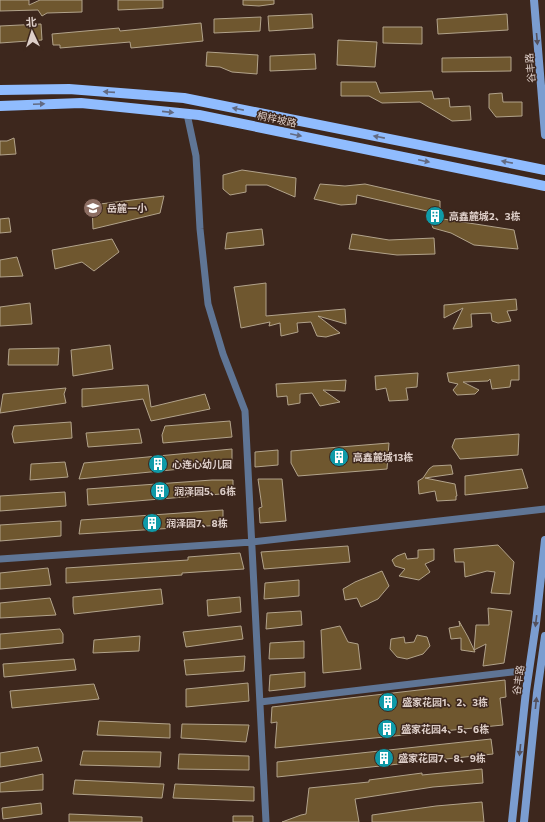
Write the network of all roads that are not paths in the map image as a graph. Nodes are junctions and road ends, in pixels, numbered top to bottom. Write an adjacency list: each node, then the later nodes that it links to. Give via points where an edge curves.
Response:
1 (534, 0): 5 (street, 谷丰路, one-way to 5)
2 (0, 90): 6 (main road, 桐梓坡路, one-way to 2, via 184,98 69,89)
3 (0, 106): 4 (main road, 桐梓坡路, one-way to 4, via 81,103)
4 (187, 114): 7 (main road, 桐梓坡路, one-way to 7); 10 (street, via 196,156 208,304 223,354 245,411)
5 (545, 135)
6 (545, 170)
7 (545, 186)
8 (545, 509): 10 (street)
9 (545, 540): 13 (street, 谷丰路, one-way to 13)
10 (252, 542): 11 (street); 14 (street)
11 (0, 559)
12 (545, 636): 15 (street, 谷丰路, one-way to 12)
13 (529, 670): 14 (street); 17 (street, 谷丰路, one-way to 17)
14 (260, 702): 16 (street)
15 (525, 812): 18 (street, 谷丰路); 19 (street)
16 (266, 822)
17 (512, 822)
18 (524, 822)
19 (527, 822)

